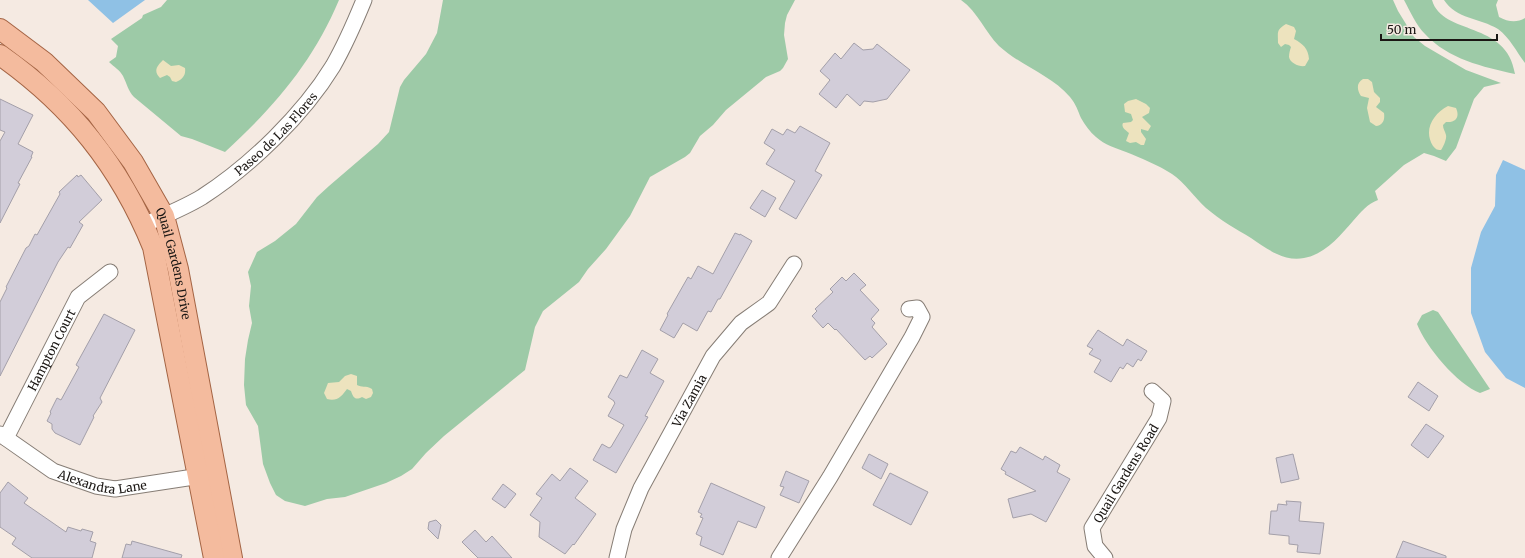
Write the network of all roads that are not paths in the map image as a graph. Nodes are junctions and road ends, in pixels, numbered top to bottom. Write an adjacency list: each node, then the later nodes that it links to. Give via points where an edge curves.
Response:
1 (364, 0): 4 (street, Paseo de Las Flores, via 333,66 284,128 227,179 201,197)
2 (0, 28): 4 (main road, Quail Gardens Drive, via 44,62 96,112 133,162)
3 (0, 55): 5 (main road, Quail Gardens Drive, via 40,85 76,119 119,178)
4 (164, 216): 5 (street, Paseo de Las Flores); 11 (main road, Quail Gardens Drive, via 178,269)
5 (144, 225): 11 (main road, Quail Gardens Drive, via 154,247)
6 (794, 264): 14 (street, Via Zamia, via 769,303 741,323 713,356 641,488 624,530)
7 (110, 272): 10 (street, Hampton Court, via 78,297)
8 (909, 309): 15 (street, via 917,308 922,317 830,477)
9 (1152, 391): 16 (street, Quail Gardens Road, via 1163,401 1159,418 1092,528 1096,546)
10 (3, 436): 11 (street, Alexandra Lane, via 53,471 96,486 115,489)
11 (207, 475): 12 (main road, Quail Gardens Drive); 13 (main road, Quail Gardens Drive)
12 (214, 558)
13 (232, 558)
14 (617, 558)
15 (779, 558)
16 (1105, 558)

